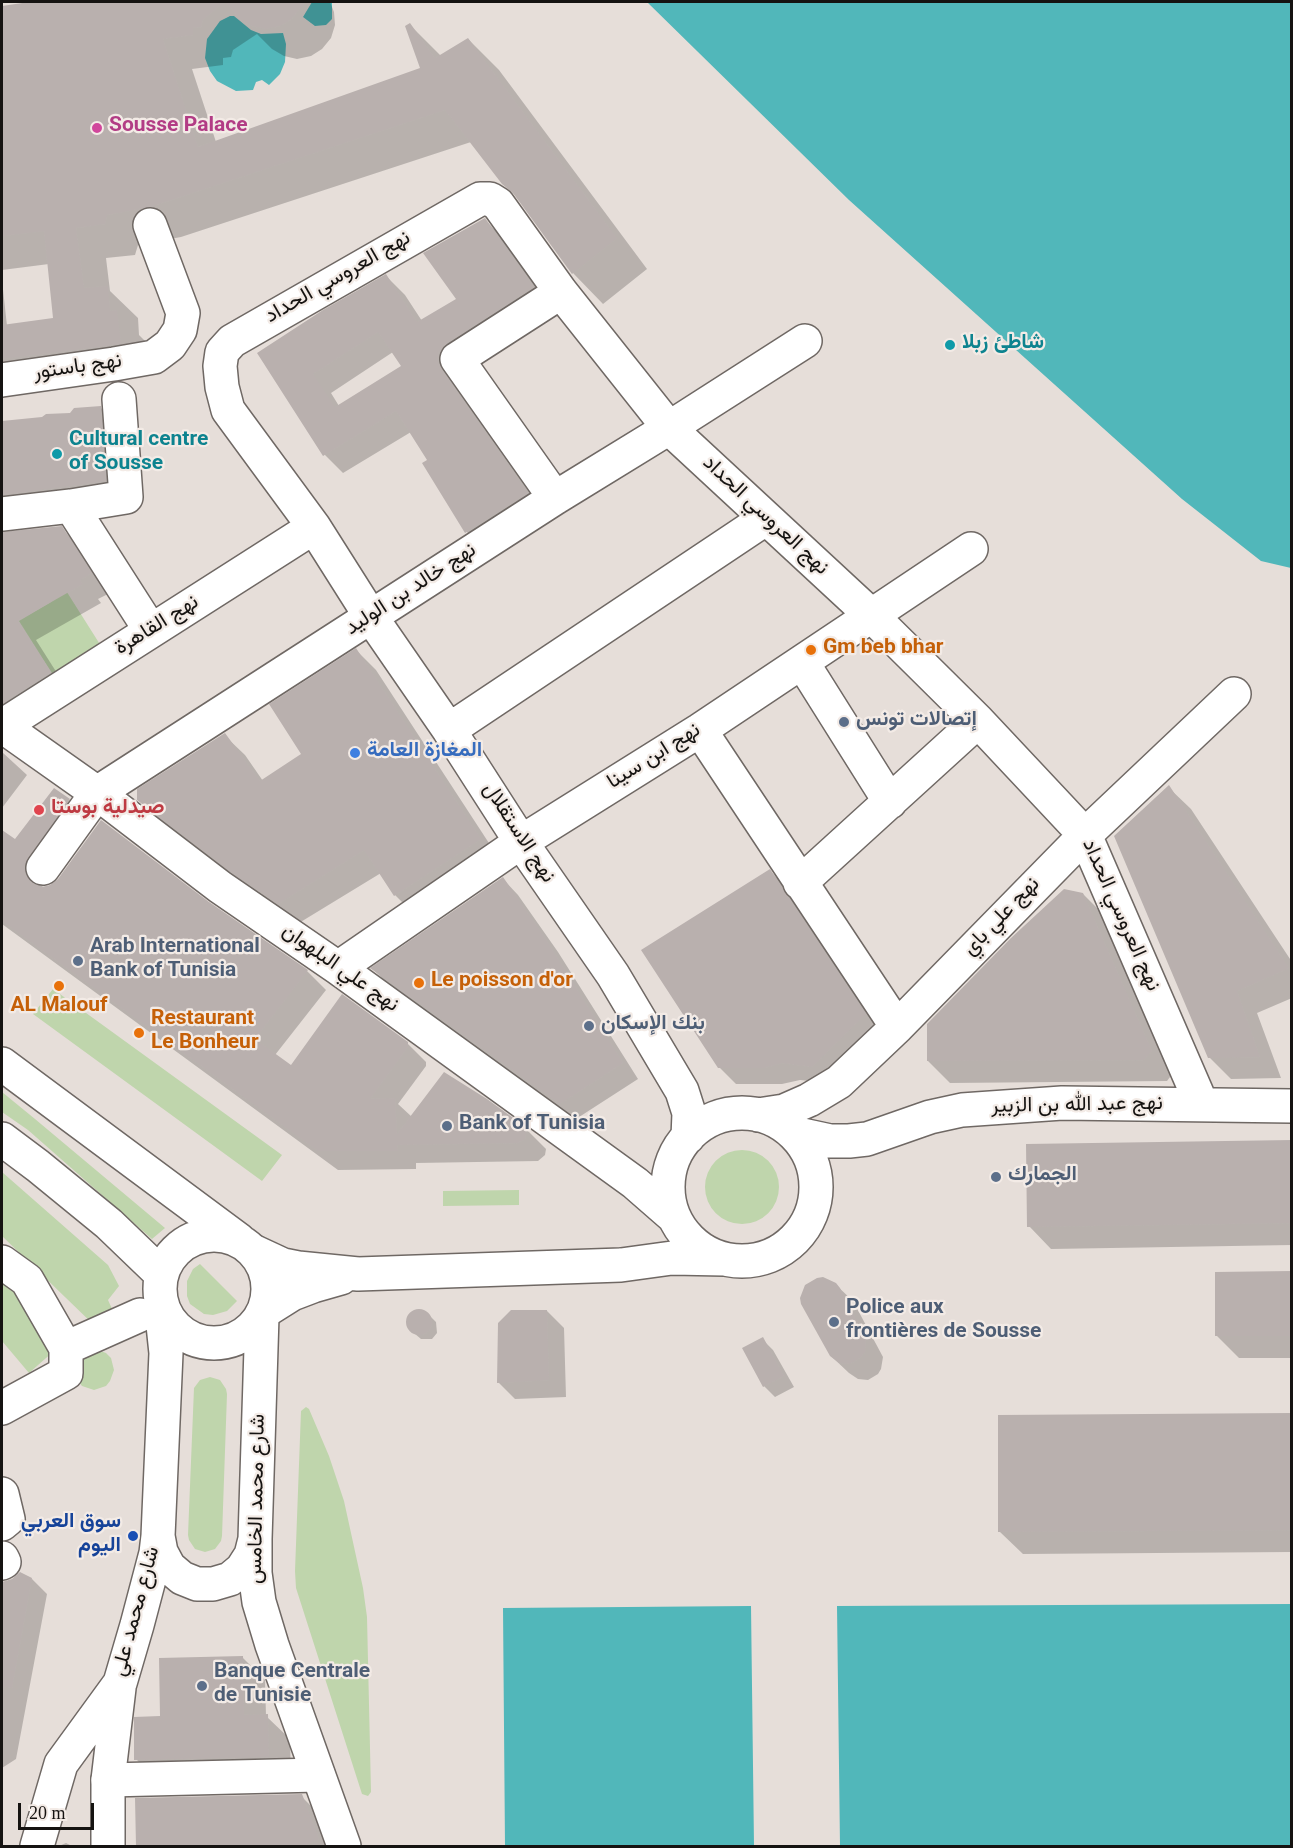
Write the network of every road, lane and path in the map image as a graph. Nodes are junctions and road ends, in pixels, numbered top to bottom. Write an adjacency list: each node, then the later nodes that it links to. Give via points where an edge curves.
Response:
1 (150, 225): 5 (street, نهج باستور, via 183,313 180,330 170,345 154,357)
2 (561, 292): 4 (street, نهج العروسي الحداد, via 498,204 480,199 232,341 222,352); 7 (street, نهج العروسي الحداد); 8 (street, via 457,359)
3 (805, 341): 7 (street, نهج خالد بن الوليد)
4 (220, 366): 12 (street, نهج الاستقلال, via 228,410)
5 (2, 380)
6 (119, 399): 9 (street, via 126,497)
7 (669, 428): 8 (street, نهج خالد بن الوليد); 11 (street, نهج العروسي الحداد)
8 (555, 498): 15 (street, نهج خالد بن الوليد)
9 (71, 506): 10 (street); 16 (street)
10 (2, 514)
11 (765, 519): 14 (street, نهج العروسي الحداد); 21 (street)
12 (314, 527): 15 (street, نهج الاستقلال); 16 (street, نهج القاهرة)
13 (971, 549): 14 (street, نهج ابن سينا)
14 (872, 616): 17 (street, نهج ابن سينا); 19 (street, نهج العروسي الحداد)
15 (372, 617): 21 (street, نهج الاستقلال); 23 (street, نهج خالد بن الوليد)
16 (151, 631): 20 (street, نهج القاهرة)
17 (802, 662): 22 (street, نهج ابن سينا); 24 (street)
18 (1234, 694): 25 (street, نهج علي باي)
19 (978, 721): 24 (street); 25 (street, نهج العروسي الحداد)
20 (2, 726): 23 (street, نهج علي البلهوان)
21 (449, 730): 26 (street, نهج الاستقلال)
22 (700, 730): 26 (street, نهج ابن سينا); 28 (street)
23 (97, 793): 27 (street, نهج خالد بن الوليد); 29 (street, نهج علي البلهوان, via 220,887)
24 (890, 801): 28 (street)
25 (1085, 835): 30 (street, نهج علي باي); 33 (street, نهج العروسي الحداد)
26 (521, 842): 29 (street, نهج ابن سينا); 32 (street, نهج الاستقلال, via 613,975)
27 (43, 868)
28 (801, 883): 30 (street)
29 (338, 968): 41 (street, نهج علي البلهوان, via 635,1183)
30 (897, 1027): 35 (street, نهج علي باي, via 839,1082 809,1100 783,1111)
31 (2, 1064): 42 (street)
32 (682, 1090): 35 (street, نهج الاستقلال, via 715,1112); 37 (street, نهج الاستقلال, via 689,1113)
33 (1202, 1105): 34 (street, نهج عبد الله بن الزبير); 39 (street, نهج عبد الله بن الزبير, via 1062,1103 962,1110)
34 (1292, 1106)
35 (742, 1114): 36 (street, via 783,1125); 37 (street, via 713,1119)
36 (794, 1133): 39 (street, نهج عبد الله بن الزبير, via 830,1141); 40 (street, via 814,1166)
37 (688, 1137): 41 (street, via 670,1167 669,1201)
38 (2, 1139): 47 (street, via 109,1224)
39 (867, 1139): 40 (street, نهج عبد الله بن الزبير, via 836,1167)
40 (815, 1204): 43 (street, via 804,1228 774,1254 755,1260)
41 (676, 1222): 43 (street, via 699,1247); 45 (street, via 652,1249)
42 (249, 1247): 46 (street, via 298,1268); 47 (street, via 218,1235 190,1240 168,1260); 48 (street, via 262,1263 268,1281)
43 (724, 1259): 45 (street, via 672,1258)
44 (2, 1262): 49 (street, via 27,1280)
45 (621, 1265): 46 (street)
46 (358, 1274): 48 (street, via 292,1294)
47 (154, 1298): 48 (street, via 183,1335 199,1342 235,1340 251,1330); 49 (street); 53 (street, via 166,1353)
48 (264, 1314): 54 (street, شارع محمد الخامس)
49 (66, 1348): 50 (street, via 66,1373)
50 (2, 1408)
51 (2, 1494): 52 (street, via 8,1519)
52 (2, 1524)
53 (158, 1536): 54 (street, via 169,1567 197,1584 230,1579 251,1555); 57 (street, شارع محمد علي)
54 (255, 1539): 58 (street, شارع محمد الخامس, via 259,1602 265,1626)
55 (2, 1558): 56 (street)
56 (2, 1563)
57 (120, 1683): 59 (street); 60 (street, شارع محمد علي, via 61,1764)
58 (318, 1775): 59 (street); 62 (street, شارع محمد الخامس)
59 (108, 1780): 61 (street)
60 (37, 1846)
61 (108, 1846)
62 (344, 1846)

